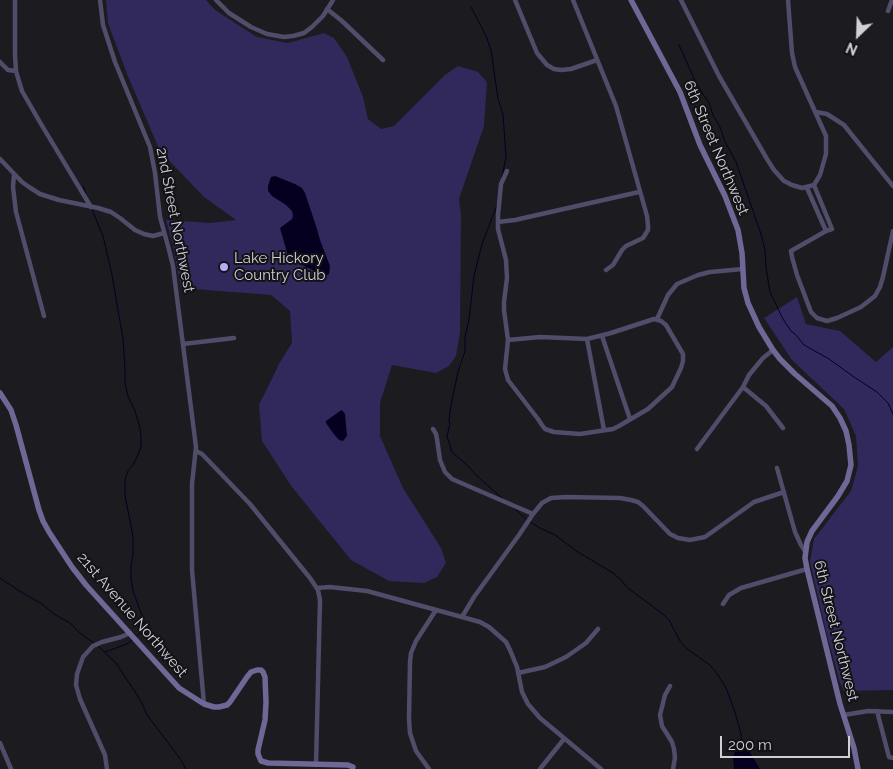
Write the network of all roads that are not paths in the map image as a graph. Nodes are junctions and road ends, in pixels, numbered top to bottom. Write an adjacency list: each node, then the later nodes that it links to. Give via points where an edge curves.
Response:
1 (15, 0): 16 (street)
2 (100, 0): 31 (street, 2nd Street Northwest, via 103,25 115,62 150,148)
3 (216, 0): 11 (street, via 250,27 276,36 304,33)
4 (333, 0): 11 (street)
5 (515, 0): 14 (street, via 537,53 546,65 554,69 572,69)
6 (574, 0): 14 (street)
7 (631, 0): 32 (street, 6th Street Northwest, via 680,92 700,145 725,196 738,230)
8 (681, 0): 25 (street, via 719,76 774,170 792,185)
9 (788, 0): 17 (street, via 795,67)
10 (892, 0): 12 (street)
11 (327, 9): 13 (street)
12 (888, 11)
13 (383, 60)
14 (597, 60): 26 (street, via 616,106)
15 (0, 62): 16 (street, via 8,70)
16 (16, 71): 27 (street, via 27,100)
17 (816, 112): 22 (street, via 827,114 844,126); 23 (street, via 826,136 826,154)
18 (0, 159): 20 (street)
19 (507, 171): 28 (street, via 501,184)
20 (14, 174): 27 (street, via 40,194); 34 (street, via 16,212)
21 (893, 174): 22 (street)
22 (888, 178): 24 (street)
23 (814, 185): 25 (street); 29 (street, via 832,229)
24 (893, 186)
25 (807, 188): 29 (street)
26 (639, 192): 28 (street); 33 (street, via 647,216 646,235 622,250)
27 (91, 207): 31 (street, via 116,215 144,234)
28 (498, 222): 39 (street, via 507,267 504,310)
29 (826, 231): 30 (street, via 792,250 792,257 810,312 827,321 861,307 875,296 883,277)
30 (893, 231)
31 (164, 233): 40 (street, 2nd Street Northwest, via 173,266)
32 (742, 269): 35 (street, via 710,272 678,284 668,295); 41 (street, 6th Street Northwest, via 748,303)
33 (606, 270)
34 (44, 316)
35 (657, 319): 36 (street); 44 (street, via 666,325 683,354 681,368 672,387)
36 (602, 336): 38 (street); 44 (street)
37 (234, 338): 40 (street)
38 (586, 339): 39 (street, via 540,337); 47 (street)
39 (508, 340): 47 (street, via 505,364 508,380 545,429 572,434)
40 (183, 344): 49 (street, 2nd Street Northwest)
41 (773, 350): 42 (street, via 759,362); 53 (street, 6th Street Northwest, via 836,412 849,445 851,465 847,481 812,531)
42 (743, 387): 45 (street, via 766,406); 48 (street)
43 (0, 393): 60 (street, 21st Avenue Northwest, via 16,425 42,521 86,585)
44 (630, 420): 47 (street)
45 (783, 428)
46 (433, 429): 52 (street, via 440,460 452,479)
47 (604, 430)
48 (697, 449)
49 (196, 451): 55 (street, via 250,504); 63 (street, 2nd Street Northwest, via 192,484 192,570)
50 (777, 468): 51 (street)
51 (784, 492): 52 (street, via 754,502 705,537 690,540 670,534 638,502 626,498 551,498); 53 (street, via 795,532)
52 (533, 514): 58 (street)
53 (805, 551): 54 (street, 6th Street Northwest)
54 (807, 569): 56 (street, via 741,588 729,595); 66 (street, 6th Street Northwest)
55 (317, 588): 57 (street, via 367,591); 70 (street, via 320,600)
56 (723, 604)
57 (436, 610): 58 (street); 74 (street, via 416,641 410,662 410,733 416,750)
58 (462, 617): 61 (street, via 485,625 498,634 515,659)
59 (598, 629): 61 (street, via 566,658)
60 (130, 633): 63 (street, 21st Avenue Northwest, via 179,688); 73 (street, via 92,646 83,657 77,674 80,699 105,755)
61 (518, 673): 67 (street, via 528,704)
62 (670, 686): 77 (street, via 660,715 674,749)
63 (204, 704): 70 (street, via 214,707 227,705 251,672 261,670 265,677 266,702 259,758 268,763)
64 (877, 711): 65 (street); 66 (street); 69 (street, via 889,757)
65 (893, 712)
66 (844, 715): 78 (street, 6th Street Northwest)
67 (564, 739): 75 (street); 76 (street)
68 (0, 743): 72 (street)
69 (893, 758)
70 (316, 764): 71 (street)
71 (354, 768)
72 (11, 769)
73 (107, 769)
74 (429, 769)
75 (540, 769)
76 (601, 769)
77 (673, 769)
78 (858, 769)

